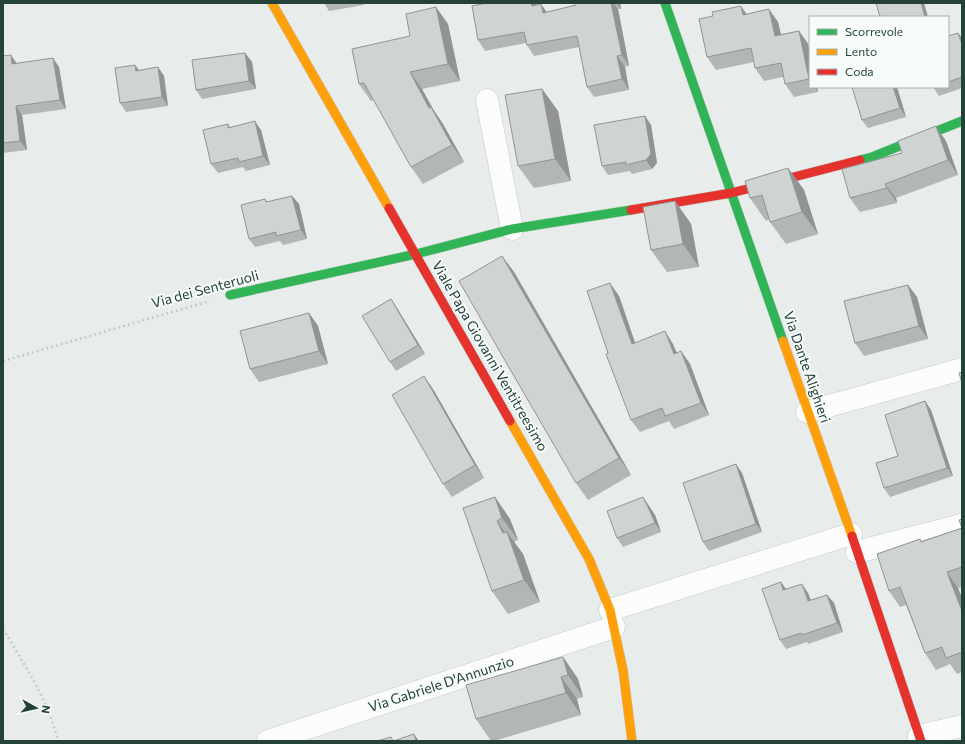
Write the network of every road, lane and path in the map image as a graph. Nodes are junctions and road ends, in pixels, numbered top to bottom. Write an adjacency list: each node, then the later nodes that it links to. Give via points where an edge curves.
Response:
1 (272, 3): 7 (street, Viale Papa Giovanni Ventitreesimo)
2 (665, 3): 5 (street, Via Dante Alighieri)
3 (487, 100): 6 (street)
4 (962, 121): 5 (street, Via dei Senteruoli, via 872,157)
5 (731, 193): 6 (street, Via dei Senteruoli); 11 (street, Via Dante Alighieri)
6 (512, 229): 7 (street, Via dei Senteruoli)
7 (416, 254): 8 (street, Via dei Senteruoli); 14 (street, Viale Papa Giovanni Ventitreesimo, via 589,559)
8 (230, 295): 9 (path, Via dei Senteruoli)
9 (3, 361)
10 (962, 369): 11 (street)
11 (807, 412): 13 (street, Via Dante Alighieri)
12 (962, 525): 13 (street, Via Gabriele D'Annunzio)
13 (854, 543): 14 (street, Via Gabriele D'Annunzio); 17 (street, Via Dante Alighieri)
14 (612, 618): 19 (street, Via Gabriele D'Annunzio); 20 (street, Viale Papa Giovanni Ventitreesimo, via 623,670)
15 (3, 629): 18 (path, via 33,680)
16 (962, 726): 17 (street)
17 (920, 739)
18 (58, 741)
19 (268, 741)
20 (632, 741)

